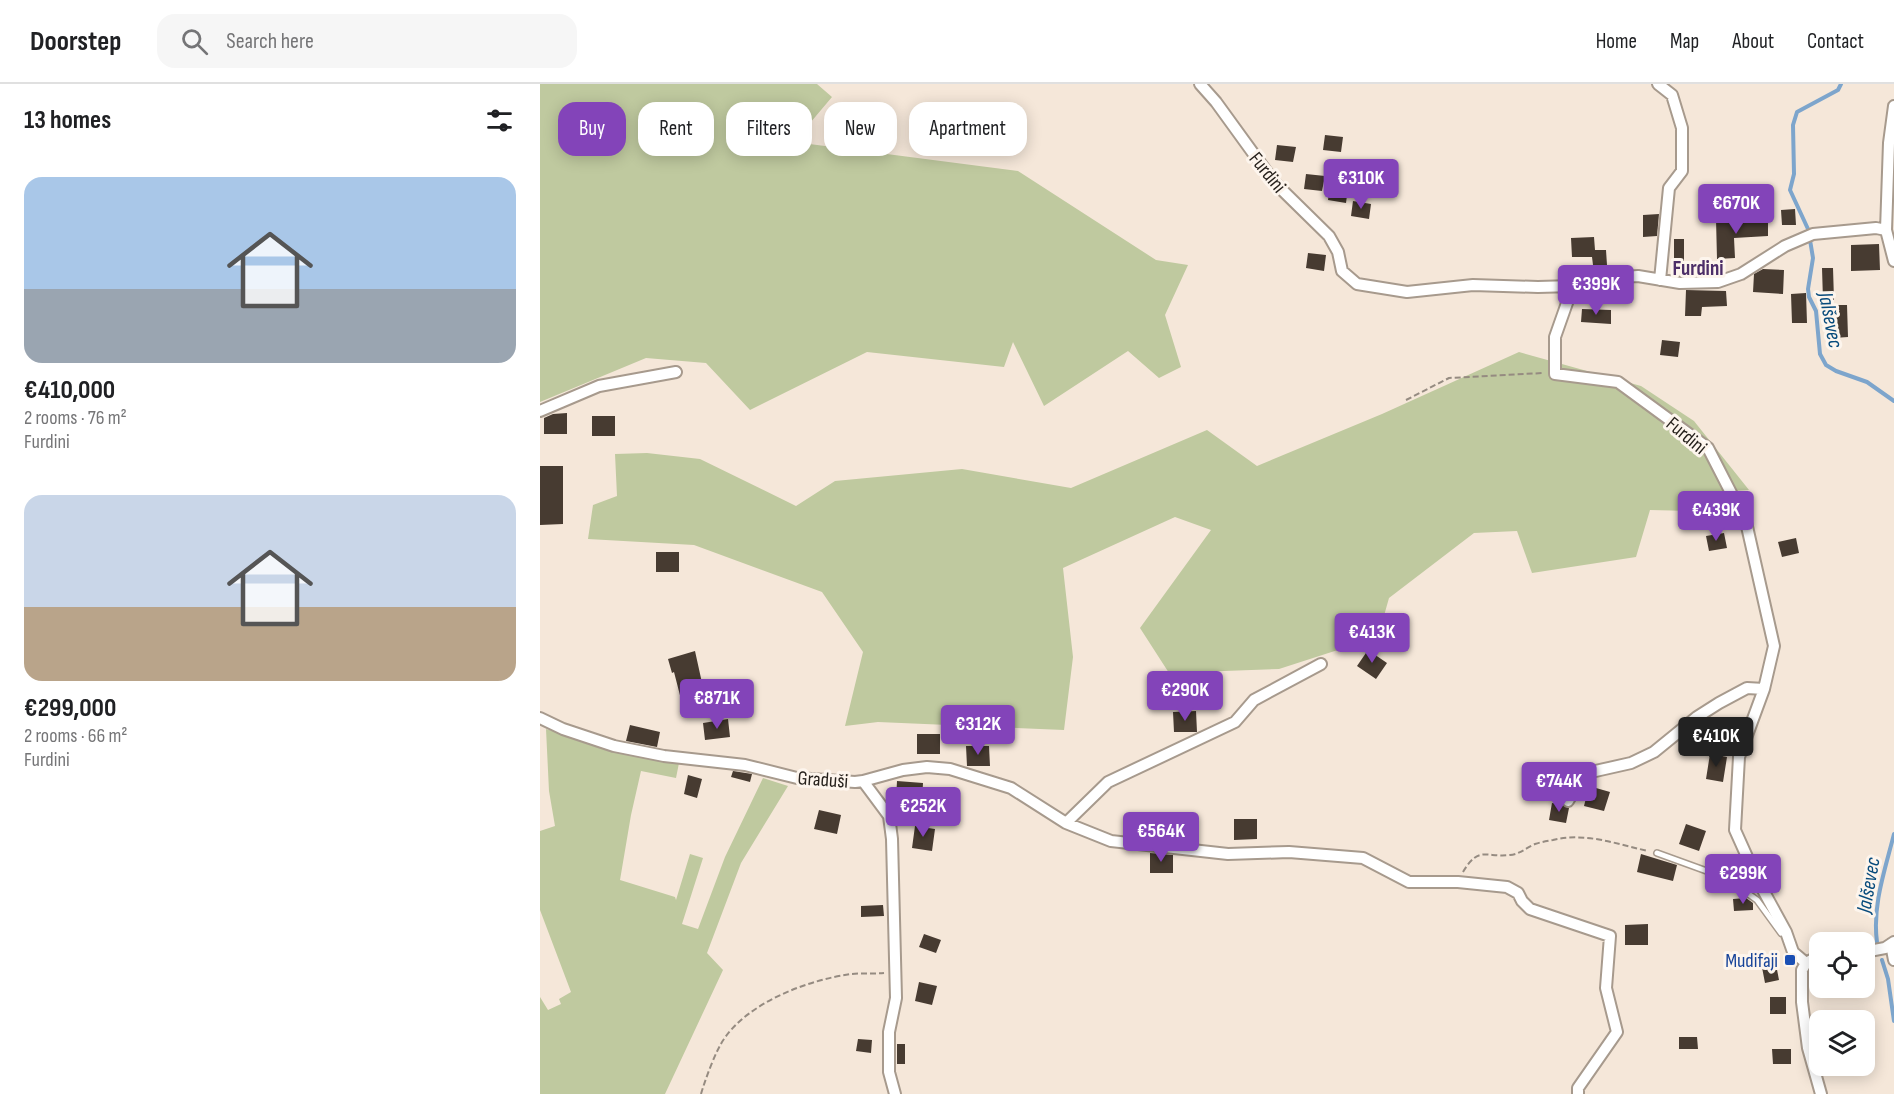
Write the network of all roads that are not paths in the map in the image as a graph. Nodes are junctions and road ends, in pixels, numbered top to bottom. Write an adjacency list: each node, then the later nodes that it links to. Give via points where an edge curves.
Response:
1 (1200, 84): 7 (street, Furdini, via 1274,182 1329,236 1342,271 1357,284 1407,292 1473,285)
2 (1658, 84): 6 (street, via 1672,95 1682,128 1682,171 1669,188)
3 (1894, 106): 4 (street)
4 (1886, 230): 5 (street); 6 (street, Furdini, via 1813,234 1785,246 1741,274 1718,282)
5 (1894, 261)
6 (1660, 280): 7 (street, Furdini, via 1618,277)
7 (1573, 286): 11 (street, Furdini, via 1555,337 1555,374 1618,382 1708,448 1746,522 1774,646)
8 (676, 372): 9 (street, via 599,386)
9 (540, 411)
10 (1322, 664): 15 (street, via 1254,700 1235,722 1108,782)
11 (1764, 689): 14 (street, via 1747,688 1719,703 1647,756 1591,772 1579,782); 17 (street, Furdini, via 1739,757 1735,830)
12 (540, 718): 13 (street, Graduši, via 614,746 664,756 745,765 797,778)
13 (863, 781): 15 (street, via 903,770 950,769 1011,788); 23 (street, Graduši, via 889,816 892,838 896,998 889,1032 889,1072)
14 (1568, 801)
15 (1066, 823): 24 (street, via 1111,841 1228,854 1289,852 1363,858 1409,882 1507,887 1530,909 1610,936 1606,988 1617,1032 1578,1088)
16 (1656, 853): 17 (lane, via 1726,878 1757,900 1781,933)
17 (1786, 932): 22 (street, Furdini, via 1793,952)
18 (1890, 945): 19 (street); 20 (street)
19 (1875, 950)
20 (1894, 960)
21 (1809, 961): 22 (street)
22 (1806, 963): 25 (street, via 1802,970 1802,1002 1808,1048)
23 (895, 1094)
24 (1578, 1094)
25 (1821, 1094)

